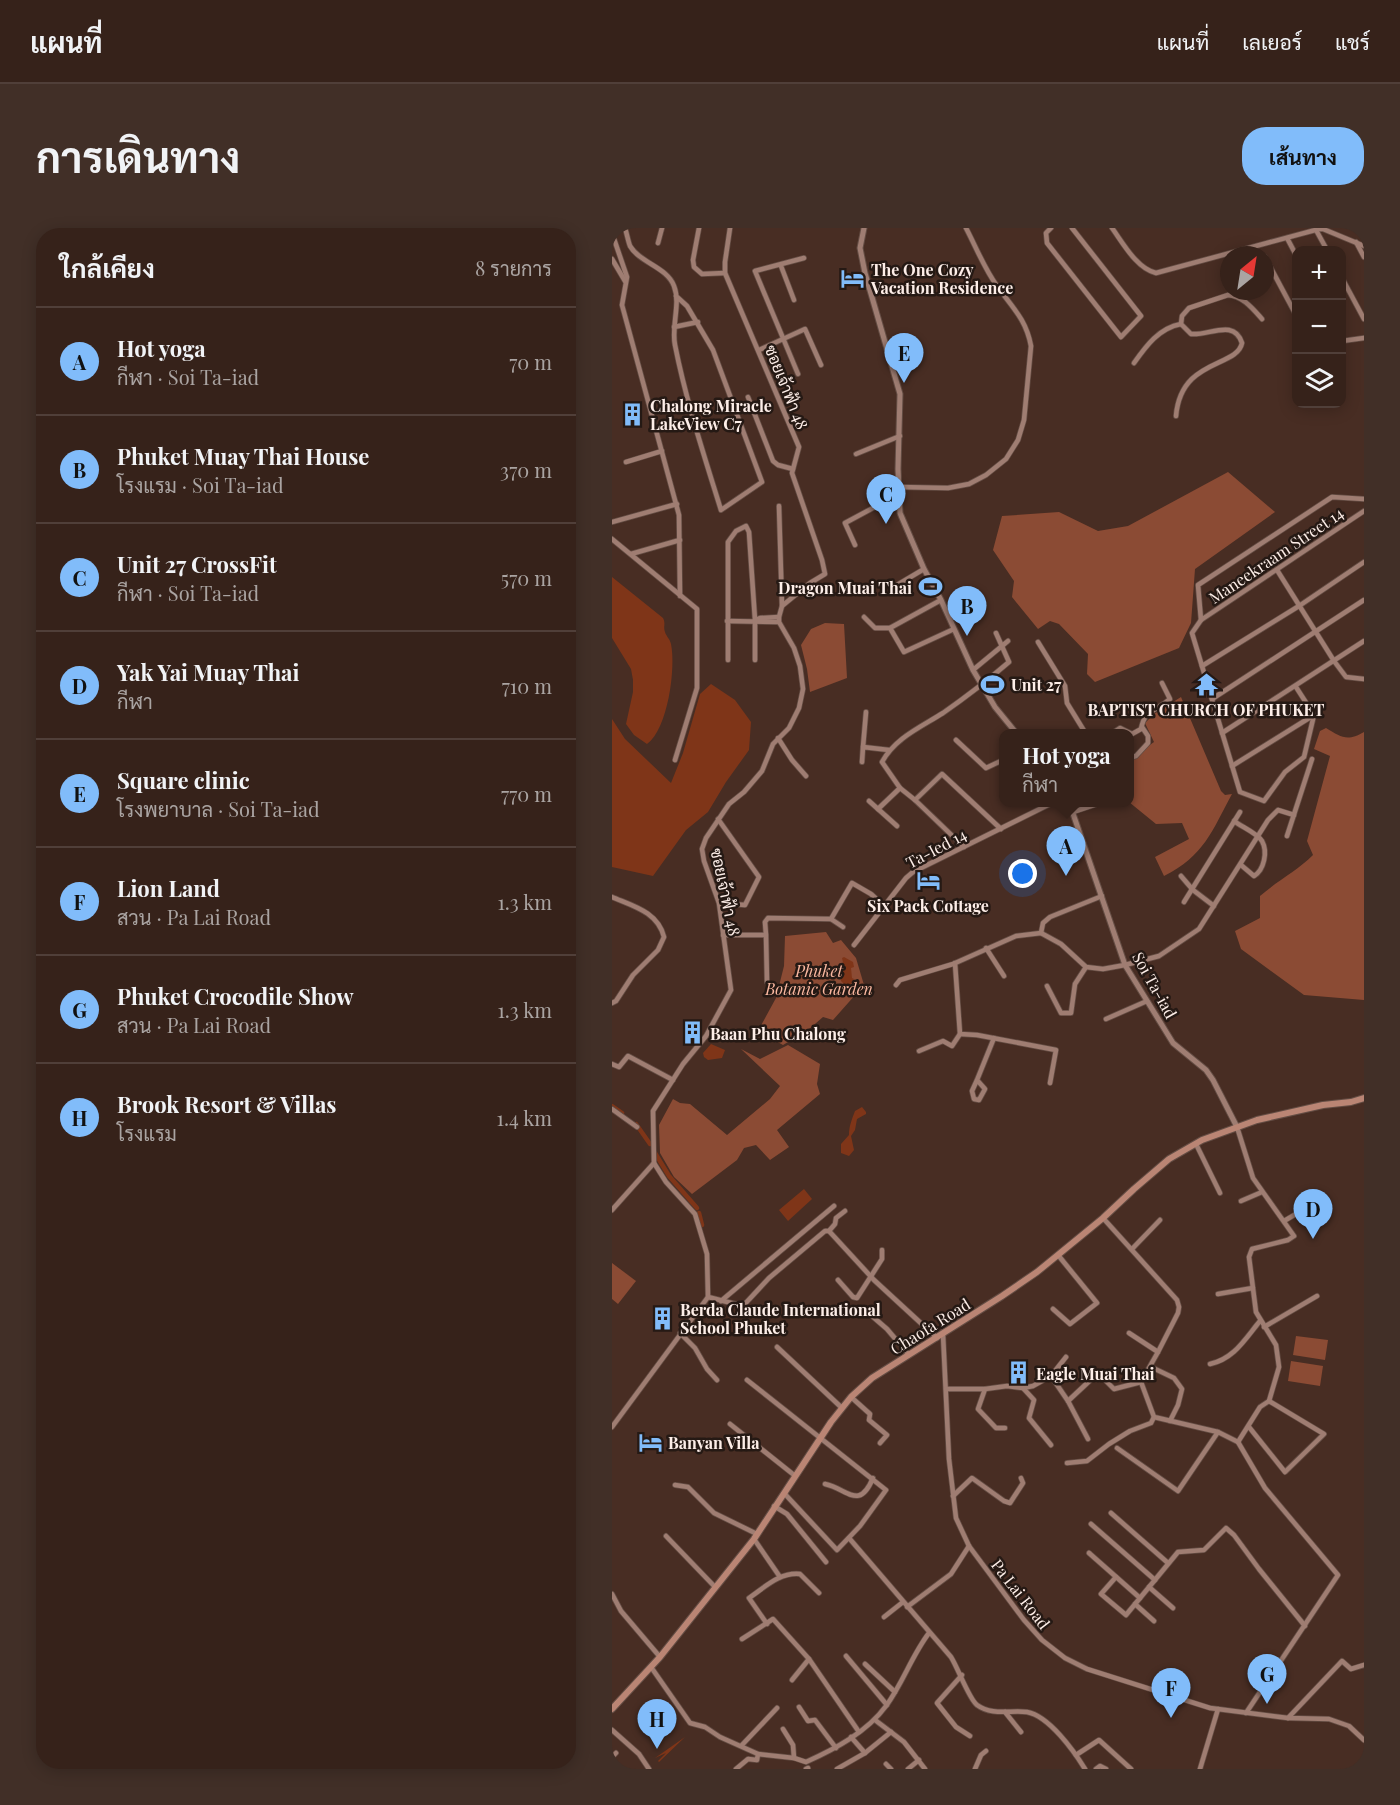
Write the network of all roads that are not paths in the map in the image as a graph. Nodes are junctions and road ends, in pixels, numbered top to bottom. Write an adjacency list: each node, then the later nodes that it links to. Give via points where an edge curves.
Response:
1 (625, 228): 28 (street, via 630,245 666,275 674,284)
2 (662, 228): 14 (street)
3 (699, 228): 24 (street, via 694,267 702,274)
4 (730, 228): 24 (street, ซอยเจ้าฟ้า 48)
5 (864, 228): 47 (street, via 860,248 900,394)
6 (966, 228): 52 (street, via 996,285 1029,334 1024,420 1006,459 986,476 948,488)
7 (1050, 228): 8 (street, via 1047,243 1121,337 1141,316)
8 (1072, 228)
9 (1112, 228): 19 (street, via 1141,265 1156,273)
10 (1316, 230): 12 (street); 13 (street); 16 (street)
11 (612, 233): 26 (street)
12 (1287, 238): 15 (street); 18 (street)
13 (1356, 242): 17 (street); 20 (street)
14 (658, 243)
15 (1259, 246)
16 (1325, 246)
17 (1364, 246)
18 (1292, 247)
19 (1220, 256)
20 (1364, 257)
21 (804, 258): 23 (street)
22 (612, 259): 26 (street)
23 (781, 266): 30 (street); 38 (street, via 755,271)
24 (725, 273): 41 (street, ซอยเจ้าฟ้า 48)
25 (1274, 274): 32 (street)
26 (626, 283): 48 (street, via 622,305)
27 (1346, 287): 34 (street)
28 (676, 296): 35 (street); 37 (street)
29 (1220, 298): 36 (street, via 1189,308)
30 (794, 300)
31 (1243, 300): 33 (street)
32 (1292, 308)
33 (1262, 319)
34 (1364, 319)
35 (698, 322): 37 (street); 37 (street, via 713,350 762,482 721,510 695,427 674,342)
36 (1181, 324): 42 (street, via 1166,328); 46 (street, via 1197,335 1231,330 1242,343 1232,356 1195,375 1182,392)
37 (674, 327)
38 (784, 338): 41 (street); 43 (street, via 806,329); 44 (street)
39 (1364, 338): 40 (street)
40 (1346, 340)
41 (759, 350): 51 (street, ซอยเจ้าฟ้า 48, via 799,447)
42 (1134, 363)
43 (821, 365)
44 (798, 374)
45 (748, 397): 51 (street, via 773,461)
46 (1176, 416)
47 (900, 436): 49 (street); 52 (street)
48 (662, 451): 50 (street); 54 (street)
49 (856, 454)
50 (626, 462)
51 (792, 468): 69 (street, ซอยเจ้าฟ้า 48, via 825,574)
52 (898, 491): 60 (street, via 845,523); 63 (street, via 900,513)
53 (1364, 499): 74 (street, via 1332,497 1197,585)
54 (677, 504): 57 (street); 59 (street)
55 (779, 506): 69 (street)
56 (1364, 511): 64 (street, Maneekraam Street 14)
57 (612, 522)
58 (612, 539): 61 (street)
59 (680, 540): 61 (street); 66 (street)
60 (855, 545)
61 (630, 555): 66 (street)
62 (1364, 562): 70 (street)
63 (924, 569): 65 (street); 67 (street)
64 (1277, 570): 70 (street); 74 (street, Maneekraam Street 14)
65 (897, 585)
66 (680, 596): 107 (street, via 697,609 697,688)
67 (941, 600): 76 (street); 77 (street)
68 (1364, 600): 78 (street)
69 (782, 606): 73 (street)
70 (1299, 606): 78 (street); 87 (street)
71 (864, 617): 76 (street, via 875,628)
72 (755, 620): 73 (street); 75 (street); 75 (street, via 746,526 735,531 728,542); 85 (street)
73 (779, 620): 101 (street, ซอยเจ้าฟ้า 48, via 794,648 803,689 789,728)
74 (1201, 620): 87 (street, via 1192,633)
75 (727, 621): 84 (street)
76 (890, 628): 77 (street, via 904,652)
77 (954, 629): 88 (street)
78 (1316, 632): 86 (street); 93 (street)
79 (996, 633): 83 (street)
80 (1008, 641): 83 (street)
81 (1364, 641): 86 (street)
82 (1038, 642): 98 (street, via 1065,686 1067,703)
83 (1003, 645): 88 (street); 91 (street, via 1009,662)
84 (728, 660)
85 (755, 660)
86 (1334, 661): 89 (street, via 1346,677); 92 (street)
87 (1202, 666): 93 (street)
88 (973, 670): 91 (street)
89 (1364, 679)
90 (1162, 683): 96 (street, via 1170,699 1146,714)
91 (983, 684): 97 (street); 104 (street)
92 (1296, 687): 95 (street); 100 (street)
93 (1212, 699): 100 (street)
94 (866, 712): 103 (street)
95 (1314, 715): 110 (street); 110 (street, via 1304,757 1285,772 1264,801 1240,792)
96 (1142, 727): 99 (street); 105 (street, via 1148,743)
97 (1013, 729)
98 (1083, 729)
99 (1134, 733)
100 (1222, 733): 110 (street)
101 (778, 738): 111 (street); 122 (street, ซอยเจ้าฟ้า 48, via 762,771)
102 (956, 740): 109 (street, via 986,768)
103 (863, 747): 104 (street); 108 (street)
104 (889, 750): 112 (street, via 882,762)
105 (1134, 757)
106 (1312, 759): 121 (street)
107 (675, 760)
108 (862, 762)
109 (999, 762)
110 (1232, 766)
111 (806, 776)
112 (900, 788): 113 (street); 118 (street)
113 (915, 800): 125 (street, via 942,774); 128 (street)
114 (869, 801): 118 (street)
115 (1044, 807): 125 (street, Ta-Ied 14)
116 (1071, 807): 119 (street, Soi Ta-iad)
117 (1088, 807): 119 (street)
118 (878, 809): 124 (street)
119 (1073, 812): 132 (street, Soi Ta-iad)
120 (1240, 812): 123 (street)
121 (1294, 815): 126 (street); 127 (street, via 1278,810)
122 (718, 819): 135 (street, ซอยเจ้าฟ้า 48, via 702,849); 135 (street, via 759,877 745,905)
123 (1234, 821): 127 (street); 131 (street)
124 (897, 826)
125 (1001, 829): 128 (street, Ta-Ied 14)
126 (1287, 836)
127 (1258, 837): 129 (street); 129 (street, via 1263,845 1264,867 1254,876)
128 (964, 847): 136 (street, Ta-Ied 14, via 914,872)
129 (1241, 865): 137 (street)
130 (1181, 876): 131 (street)
131 (1192, 890): 134 (street); 137 (street)
132 (1103, 895): 140 (street, via 1050,917 1043,923); 146 (street, Soi Ta-iad)
133 (612, 897): 153 (street, via 650,915 664,937 658,950)
134 (1184, 902)
135 (719, 903): 141 (street, ซอยเจ้าฟ้า 48)
136 (885, 906): 138 (street, via 852,883); 143 (street, Ta-Ied 14)
137 (1214, 906): 146 (street, via 1200,929 1159,956)
138 (831, 919): 139 (street); 142 (street, via 768,918)
139 (843, 927)
140 (1041, 933): 144 (street, via 1016,936); 147 (street, via 1061,944)
141 (723, 935): 142 (street); 159 (street, ซอยเจ้าฟ้า 48, via 731,990 706,1036)
142 (766, 935): 149 (street)
143 (854, 945)
144 (986, 948): 145 (street); 148 (street)
145 (955, 963): 150 (street, via 900,980); 155 (street)
146 (1125, 965): 147 (street); 152 (street, Soi Ta-iad)
147 (1086, 967): 151 (street, via 1075,984 1071,1013 1061,1013)
148 (1004, 976)
149 (767, 982)
150 (896, 985)
151 (1047, 986)
152 (1147, 1001): 154 (street); 165 (street, Soi Ta-iad, via 1173,1043 1206,1070)
153 (612, 1003)
154 (1106, 1019)
155 (960, 1034): 156 (street); 157 (street, via 952,1046 943,1041)
156 (994, 1038): 160 (street); 161 (street, via 1056,1050)
157 (919, 1051)
158 (612, 1064): 159 (street, via 619,1067 627,1056)
159 (673, 1080): 167 (street, ซอยเจ้าฟ้า 48, via 653,1111)
160 (977, 1080)
161 (1050, 1083)
162 (1364, 1098): 165 (main road, Chaofa Road)
163 (612, 1109): 164 (street)
164 (637, 1127)
165 (1237, 1127): 166 (main road, Chaofa Road); 168 (street, via 1253,1178)
166 (1196, 1144): 169 (street); 175 (main road, Chaofa Road, via 1169,1160)
167 (654, 1163): 173 (street); 187 (street, via 694,1214 707,1254)
168 (1262, 1192): 170 (street); 177 (street)
169 (1220, 1193)
170 (1241, 1201)
171 (1305, 1203): 177 (street, via 1301,1211)
172 (834, 1206): 188 (street)
173 (612, 1210)
174 (845, 1210): 178 (street)
175 (1103, 1218): 179 (street); 181 (main road, Chaofa Road)
176 (1160, 1220): 179 (street)
177 (1284, 1221): 184 (street, via 1294,1236 1252,1249 1249,1257)
178 (829, 1231): 182 (street); 188 (street, via 769,1278 743,1306)
179 (1132, 1249): 197 (street, via 1179,1306)
180 (882, 1250): 182 (street, via 882,1259)
181 (1058, 1255): 189 (street, via 1097,1303 1070,1324); 195 (main road, Chaofa Road)
182 (871, 1277): 183 (street, via 856,1298); 195 (street)
183 (838, 1280)
184 (1253, 1288): 185 (street); 191 (street)
185 (1218, 1294)
186 (1317, 1296): 192 (street)
187 (708, 1297): 188 (street); 193 (street)
188 (721, 1301)
189 (1053, 1309)
190 (865, 1310): 198 (street)
191 (1260, 1321): 192 (street); 200 (street, via 1227,1359)
192 (1264, 1327): 211 (street, via 1276,1345 1279,1367)
193 (680, 1333): 203 (street); 215 (street)
194 (1129, 1333): 197 (street)
195 (940, 1336): 198 (main road, Chaofa Road); 207 (street, Pa Lai Road)
196 (777, 1347): 212 (street)
197 (1158, 1352): 201 (street)
198 (909, 1355): 209 (main road, Chaofa Road, via 872,1378)
199 (1066, 1357): 202 (street)
200 (1210, 1364)
201 (1151, 1367): 205 (street); 214 (street, via 1174,1378 1182,1389)
202 (1051, 1376): 206 (street); 210 (street)
203 (717, 1380)
204 (747, 1380): 220 (street)
205 (1141, 1382): 210 (street, via 1114,1389 1098,1373); 213 (street)
206 (1023, 1388): 208 (street); 224 (street, via 1034,1400 1031,1422)
207 (946, 1389): 208 (street); 233 (street, Pa Lai Road)
208 (985, 1389): 218 (street, via 978,1409 996,1428)
209 (851, 1397): 212 (main road, Chaofa Road); 223 (street, via 887,1435)
210 (1068, 1401): 221 (street)
211 (1269, 1401): 217 (street, via 1260,1407); 217 (street, via 1324,1434 1285,1472)
212 (843, 1408): 220 (main road, Chaofa Road)
213 (1154, 1417): 214 (street); 226 (street, via 1151,1423 1109,1443 1087,1461)
214 (1170, 1421): 219 (street)
215 (613, 1424)
216 (730, 1424): 227 (street)
217 (1249, 1427): 222 (street)
218 (1005, 1428)
219 (1218, 1432): 222 (street); 225 (street, via 1178,1491)
220 (821, 1437): 227 (main road, Chaofa Road); 228 (street)
221 (1088, 1439)
222 (1238, 1442): 259 (street, via 1265,1488 1338,1575)
223 (880, 1443)
224 (1051, 1445)
225 (1117, 1448)
226 (1067, 1463)
227 (794, 1475): 232 (main road, Chaofa Road)
228 (873, 1478): 230 (street, via 867,1492 860,1496 850,1496); 239 (street, via 886,1490)
229 (1020, 1478): 233 (street, via 1023,1483 1010,1503 972,1478)
230 (825, 1484)
231 (675, 1485): 238 (street, via 688,1487 714,1513)
232 (783, 1493): 234 (main road, Chaofa Road); 239 (street, via 837,1550)
233 (953, 1496): 240 (street, Pa Lai Road, via 956,1518)
234 (774, 1506): 238 (main road, Chaofa Road); 242 (street, via 787,1514)
235 (1111, 1513): 243 (street)
236 (1090, 1524): 246 (street)
237 (666, 1536): 247 (street)
238 (755, 1536): 244 (street); 247 (main road, Chaofa Road)
239 (849, 1538): 252 (street)
240 (969, 1546): 254 (street, via 951,1574); 275 (street, Pa Lai Road, via 1024,1620 1065,1658 1087,1669)
241 (1089, 1553): 245 (street)
242 (826, 1562)
243 (1168, 1563): 246 (street); 259 (street, via 1178,1552 1204,1550 1226,1528)
244 (780, 1577): 249 (street, via 801,1574); 258 (street, via 749,1598)
245 (1116, 1577): 251 (street); 253 (street, via 1101,1594 1126,1615)
246 (1155, 1580): 248 (street)
247 (715, 1587): 263 (main road, Chaofa Road)
248 (1149, 1587): 251 (street); 255 (street)
249 (819, 1593)
250 (612, 1594): 263 (street, via 621,1611)
251 (1140, 1598): 253 (street)
252 (903, 1602): 254 (street); 256 (street)
253 (1135, 1604): 257 (street)
254 (907, 1607): 260 (street)
255 (1173, 1608)
256 (884, 1617)
257 (1154, 1621)
258 (767, 1624): 261 (street); 264 (street, via 773,1619)
259 (1305, 1626): 277 (street)
260 (929, 1633): 268 (street); 270 (street)
261 (742, 1639)
262 (846, 1656): 271 (street)
263 (660, 1657): 267 (main road, Chaofa Road)
264 (809, 1659): 269 (street); 283 (street)
265 (865, 1664): 270 (street)
266 (1364, 1665): 278 (street, via 1351,1670 1342,1661)
267 (651, 1667): 274 (main road, Chaofa Road); 288 (street, via 690,1723)
268 (962, 1675): 276 (street, via 977,1705 991,1712); 285 (street, via 937,1703 956,1727)
269 (792, 1680)
270 (895, 1692): 271 (street)
271 (887, 1705): 279 (street)
272 (799, 1707): 289 (street, via 808,1721 815,1720)
273 (777, 1708): 288 (street)
274 (612, 1709)
275 (1218, 1709): 277 (street, Pa Lai Road); 310 (street)
276 (1005, 1712): 282 (street); 293 (street, via 1040,1717)
277 (1246, 1713): 278 (street, Pa Lai Road)
278 (1288, 1718): 287 (street, Pa Lai Road, via 1340,1721)
279 (875, 1720): 283 (street); 284 (street)
280 (783, 1729): 294 (street, via 793,1745)
281 (612, 1730): 298 (street, via 639,1754)
282 (1021, 1731)
283 (859, 1732): 286 (street)
284 (891, 1732): 291 (street); 295 (street)
285 (970, 1736)
286 (851, 1737): 289 (street); 291 (street)
287 (1364, 1740)
288 (742, 1745): 292 (street)
289 (836, 1748): 296 (street)
290 (986, 1751): 305 (street)
291 (865, 1753): 301 (street)
292 (758, 1754): 294 (street); 299 (street, via 757,1760 748,1760)
293 (1076, 1755): 306 (street); 309 (street, via 1099,1740)
294 (794, 1758): 296 (street)
295 (919, 1760): 303 (street); 304 (street)
296 (806, 1762): 300 (street)
297 (886, 1764): 302 (street)
298 (649, 1769)
299 (736, 1769)
300 (807, 1769)
301 (837, 1769)
302 (891, 1769)
303 (908, 1769)
304 (925, 1769)
305 (975, 1769)
306 (1085, 1769)
307 (1096, 1769): 308 (street)
308 (1106, 1769)
309 (1131, 1769)
310 (1200, 1769)

